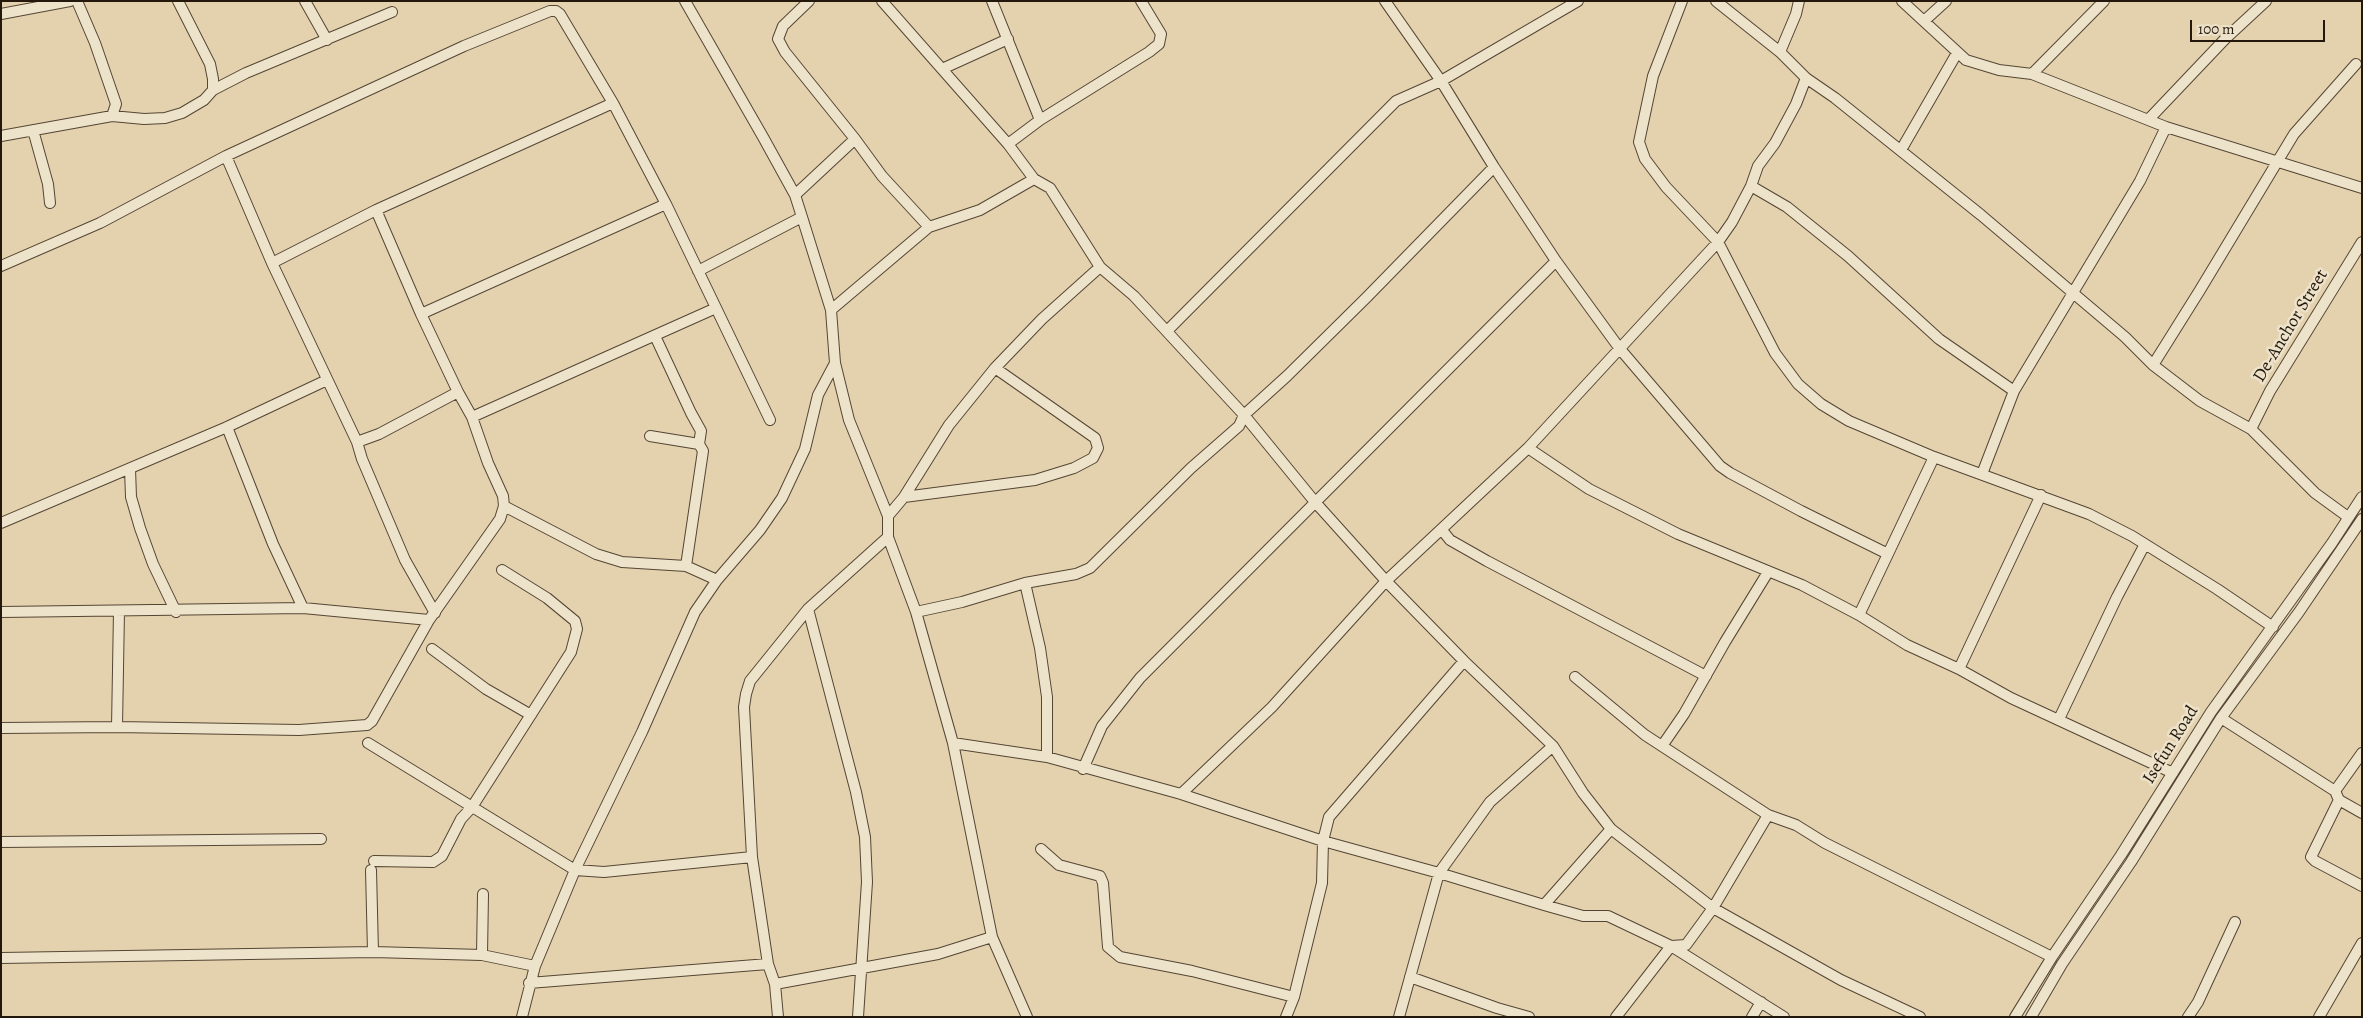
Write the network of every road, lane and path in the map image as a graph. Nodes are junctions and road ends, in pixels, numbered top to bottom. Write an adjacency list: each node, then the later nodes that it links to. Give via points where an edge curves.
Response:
1 (70, 1): 20 (street)
2 (77, 1): 33 (street, via 116,104)
3 (178, 1): 31 (street, via 210,64)
4 (305, 1): 23 (street)
5 (685, 1): 48 (street)
6 (809, 1): 39 (street, via 783,26 778,39)
7 (882, 1): 27 (street)
8 (992, 1): 22 (street)
9 (1141, 1): 34 (street, via 1161,34 1159,44)
10 (1385, 1): 30 (street)
11 (1578, 1): 30 (street)
12 (1682, 1): 54 (street, via 1653,76 1639,142 1645,159 1666,187)
13 (1716, 1): 24 (street)
14 (1799, 1): 24 (street)
15 (1902, 1): 21 (street)
16 (1946, 1): 21 (street)
17 (2104, 1): 28 (street)
18 (2266, 1): 35 (street, via 2225,39)
19 (392, 12): 23 (street)
20 (1, 14)
21 (1924, 22): 25 (street)
22 (1008, 39): 27 (street); 34 (street)
23 (327, 40): 31 (street)
24 (1780, 52): 29 (street)
25 (1957, 53): 28 (street, via 1966,60 1999,70); 41 (street)
26 (2356, 64): 43 (street, via 2294,134)
27 (942, 69): 40 (street)
28 (2032, 74): 35 (street)
29 (1806, 78): 41 (street); 46 (street, via 1775,143 1758,166)
30 (1441, 81): 44 (street); 65 (street, via 1396,101)
31 (213, 90): 33 (street, via 204,100 182,113 165,118)
32 (613, 104): 42 (street, via 560,14 550,11 464,46); 50 (street); 51 (street)
33 (112, 116): 37 (street)
34 (1040, 120): 40 (street)
35 (2149, 120): 36 (street)
36 (2166, 127): 43 (street); 61 (street, via 2140,181)
37 (33, 130): 38 (street); 49 (street)
38 (1, 136)
39 (855, 139): 48 (street); 53 (street, via 882,176)
40 (1008, 144): 45 (street)
41 (1900, 150): 61 (street)
42 (226, 156): 57 (street); 58 (street, via 100,223)
43 (2275, 162): 47 (street); 69 (street)
44 (1494, 167): 56 (street); 74 (street, via 1346,318)
45 (1034, 179): 53 (street, via 980,210); 59 (street, via 1050,188)
46 (1752, 186): 54 (street); 72 (street, via 1787,207 1863,269 1939,339)
47 (2362, 188)
48 (794, 195): 52 (street)
49 (50, 203)
50 (666, 204): 60 (street); 64 (street)
51 (376, 210): 57 (street); 64 (street)
52 (802, 217): 60 (street); 63 (street)
53 (929, 227): 63 (street)
54 (1718, 242): 67 (street); 83 (street, via 1775,353 1798,384 1848,421)
55 (2362, 242): 78 (street, De-Anchor Street, via 2275,383)
56 (1556, 261): 67 (street); 89 (street)
57 (272, 263): 71 (street)
58 (1, 266)
59 (1100, 267): 65 (street, via 1134,296); 70 (street)
60 (698, 271): 62 (street)
61 (2071, 292): 69 (street); 72 (street)
62 (716, 308): 66 (street); 76 (street)
63 (831, 310): 68 (street)
64 (421, 314): 73 (street)
65 (1167, 331): 74 (street)
66 (655, 336): 75 (street); 81 (street, via 690,413 702,431)
67 (1620, 349): 82 (street); 98 (street, via 1720,466 1777,499)
68 (835, 363): 91 (street, via 849,420); 102 (street, via 818,395 806,449 782,498 760,530)
69 (2153, 365): 78 (street, via 2200,401)
70 (994, 368): 88 (street, via 949,425); 88 (street, via 1095,438 1098,448 1093,458 1074,468 1035,480)
71 (327, 380): 77 (street); 80 (street)
72 (2014, 391): 85 (street)
73 (458, 392): 75 (street); 80 (street, via 379,434)
74 (1244, 415): 89 (street); 104 (street, via 1238,426 1090,568 1076,574)
75 (472, 417): 90 (street)
76 (770, 420)
77 (226, 427): 84 (street); 105 (street, via 273,544)
78 (2252, 429): 92 (street, via 2315,493)
79 (650, 436): 81 (street)
80 (357, 442): 112 (street, via 372,484)
81 (699, 444): 99 (street, via 704,453)
82 (1528, 448): 95 (street); 101 (street, via 1589,489 1678,534)
83 (1934, 457): 85 (street); 98 (street)
84 (130, 469): 94 (street); 109 (street, via 131,497 140,528)
85 (1982, 474): 86 (street)
86 (2041, 495): 97 (street, via 2090,514); 116 (street)
87 (2362, 496): 92 (street, Isefun Road)
88 (904, 497): 91 (street)
89 (1315, 502): 103 (street); 130 (street, via 1140,678 1102,726)
90 (504, 506): 99 (street, via 596,554 622,562); 112 (street, via 500,519)
91 (888, 516): 96 (street)
92 (2348, 517): 113 (street, Isefun Road)
93 (2362, 519): 120 (street, Isefun Road, via 2300,612)
94 (1, 524)
95 (1442, 530): 103 (street); 117 (street, via 1450,540 1487,561)
96 (888, 537): 106 (street); 110 (street)
97 (2145, 544): 113 (street); 121 (street)
98 (1888, 554): 111 (street)
99 (686, 566): 102 (street)
100 (502, 570): 119 (street, via 568,614 577,629 571,652)
101 (1768, 572): 111 (street, via 1802,585); 117 (street)
102 (717, 580): 143 (street, via 696,612)
103 (1386, 581): 115 (street); 132 (street, via 1272,707)
104 (1025, 583): 110 (street); 129 (street, via 1047,697)
105 (303, 608): 109 (street); 112 (street)
106 (808, 609): 142 (street, via 750,681 746,694); 159 (street, via 865,837 867,882)
107 (119, 611): 108 (street); 109 (street); 122 (street)
108 (1, 612)
109 (176, 612)
110 (916, 612): 125 (street)
111 (1859, 615): 116 (street, via 1907,645)
112 (432, 616): 122 (street, via 367,725 299,730)
113 (2272, 627): 131 (street, Isefun Road, via 2211,712)
114 (432, 649): 119 (street, via 486,689)
115 (1464, 661): 126 (street); 139 (street, via 1328,817)
116 (1959, 669): 121 (street, via 2011,698)
117 (1706, 676): 127 (street)
118 (1575, 677): 127 (street)
119 (531, 715): 134 (street)
120 (2221, 718): 133 (street); 177 (street, Isefun Road)
121 (2059, 719): 131 (street, via 2108,745)
122 (116, 727): 123 (street)
123 (1, 728)
124 (368, 743): 134 (street)
125 (953, 743): 129 (street); 150 (street)
126 (1553, 746): 137 (street); 144 (street, via 1490,802)
127 (1662, 746): 136 (street)
128 (2362, 753): 133 (street)
129 (1047, 757): 130 (street)
130 (1083, 769): 132 (street)
131 (2173, 773): 155 (street, Isefun Road)
132 (1181, 794): 139 (street)
133 (2337, 796): 135 (street); 145 (street, via 2311,857)
134 (472, 808): 143 (street); 153 (street, via 462,819 439,860 373,866)
135 (2362, 813)
136 (1768, 815): 148 (street); 155 (street, via 1796,825)
137 (1611, 829): 147 (street); 148 (street)
138 (321, 839): 140 (street)
139 (1324, 841): 144 (street); 163 (street, via 1322,883)
140 (1, 842)
141 (1041, 849): 163 (street, via 1059,865 1100,876 1108,947 1120,957)
142 (752, 857): 143 (street, via 604,872); 157 (street)
143 (575, 870): 158 (street)
144 (1439, 873): 147 (street); 160 (street)
145 (2362, 886)
146 (483, 894): 154 (street)
147 (1544, 905): 152 (street, via 1583,916 1608,916)
148 (1713, 908): 152 (street, via 1686,945); 175 (street, via 1841,980)
149 (2235, 922): 178 (street)
150 (992, 937): 159 (street, via 938,954); 168 (street)
151 (2362, 943): 179 (street)
152 (1671, 946): 164 (street); 172 (street)
153 (373, 952): 154 (street); 156 (street)
154 (482, 954): 158 (street)
155 (2052, 957): 176 (street, Isefun Road)
156 (1, 958)
157 (768, 964): 161 (street); 162 (street)
158 (535, 966): 161 (street)
159 (861, 968): 162 (street); 167 (street)
160 (1410, 977): 170 (street); 171 (street)
161 (529, 984): 165 (street)
162 (775, 984): 166 (street)
163 (1294, 997): 169 (street)
164 (1761, 1002): 173 (street); 174 (street)
165 (522, 1017)
166 (778, 1017)
167 (858, 1017)
168 (1027, 1017)
169 (1286, 1017)
170 (1399, 1017)
171 (1529, 1017)
172 (1616, 1017)
173 (1752, 1017)
174 (1784, 1017)
175 (1920, 1017)
176 (2016, 1017)
177 (2030, 1017)
178 (2188, 1017)
179 (2319, 1017)

